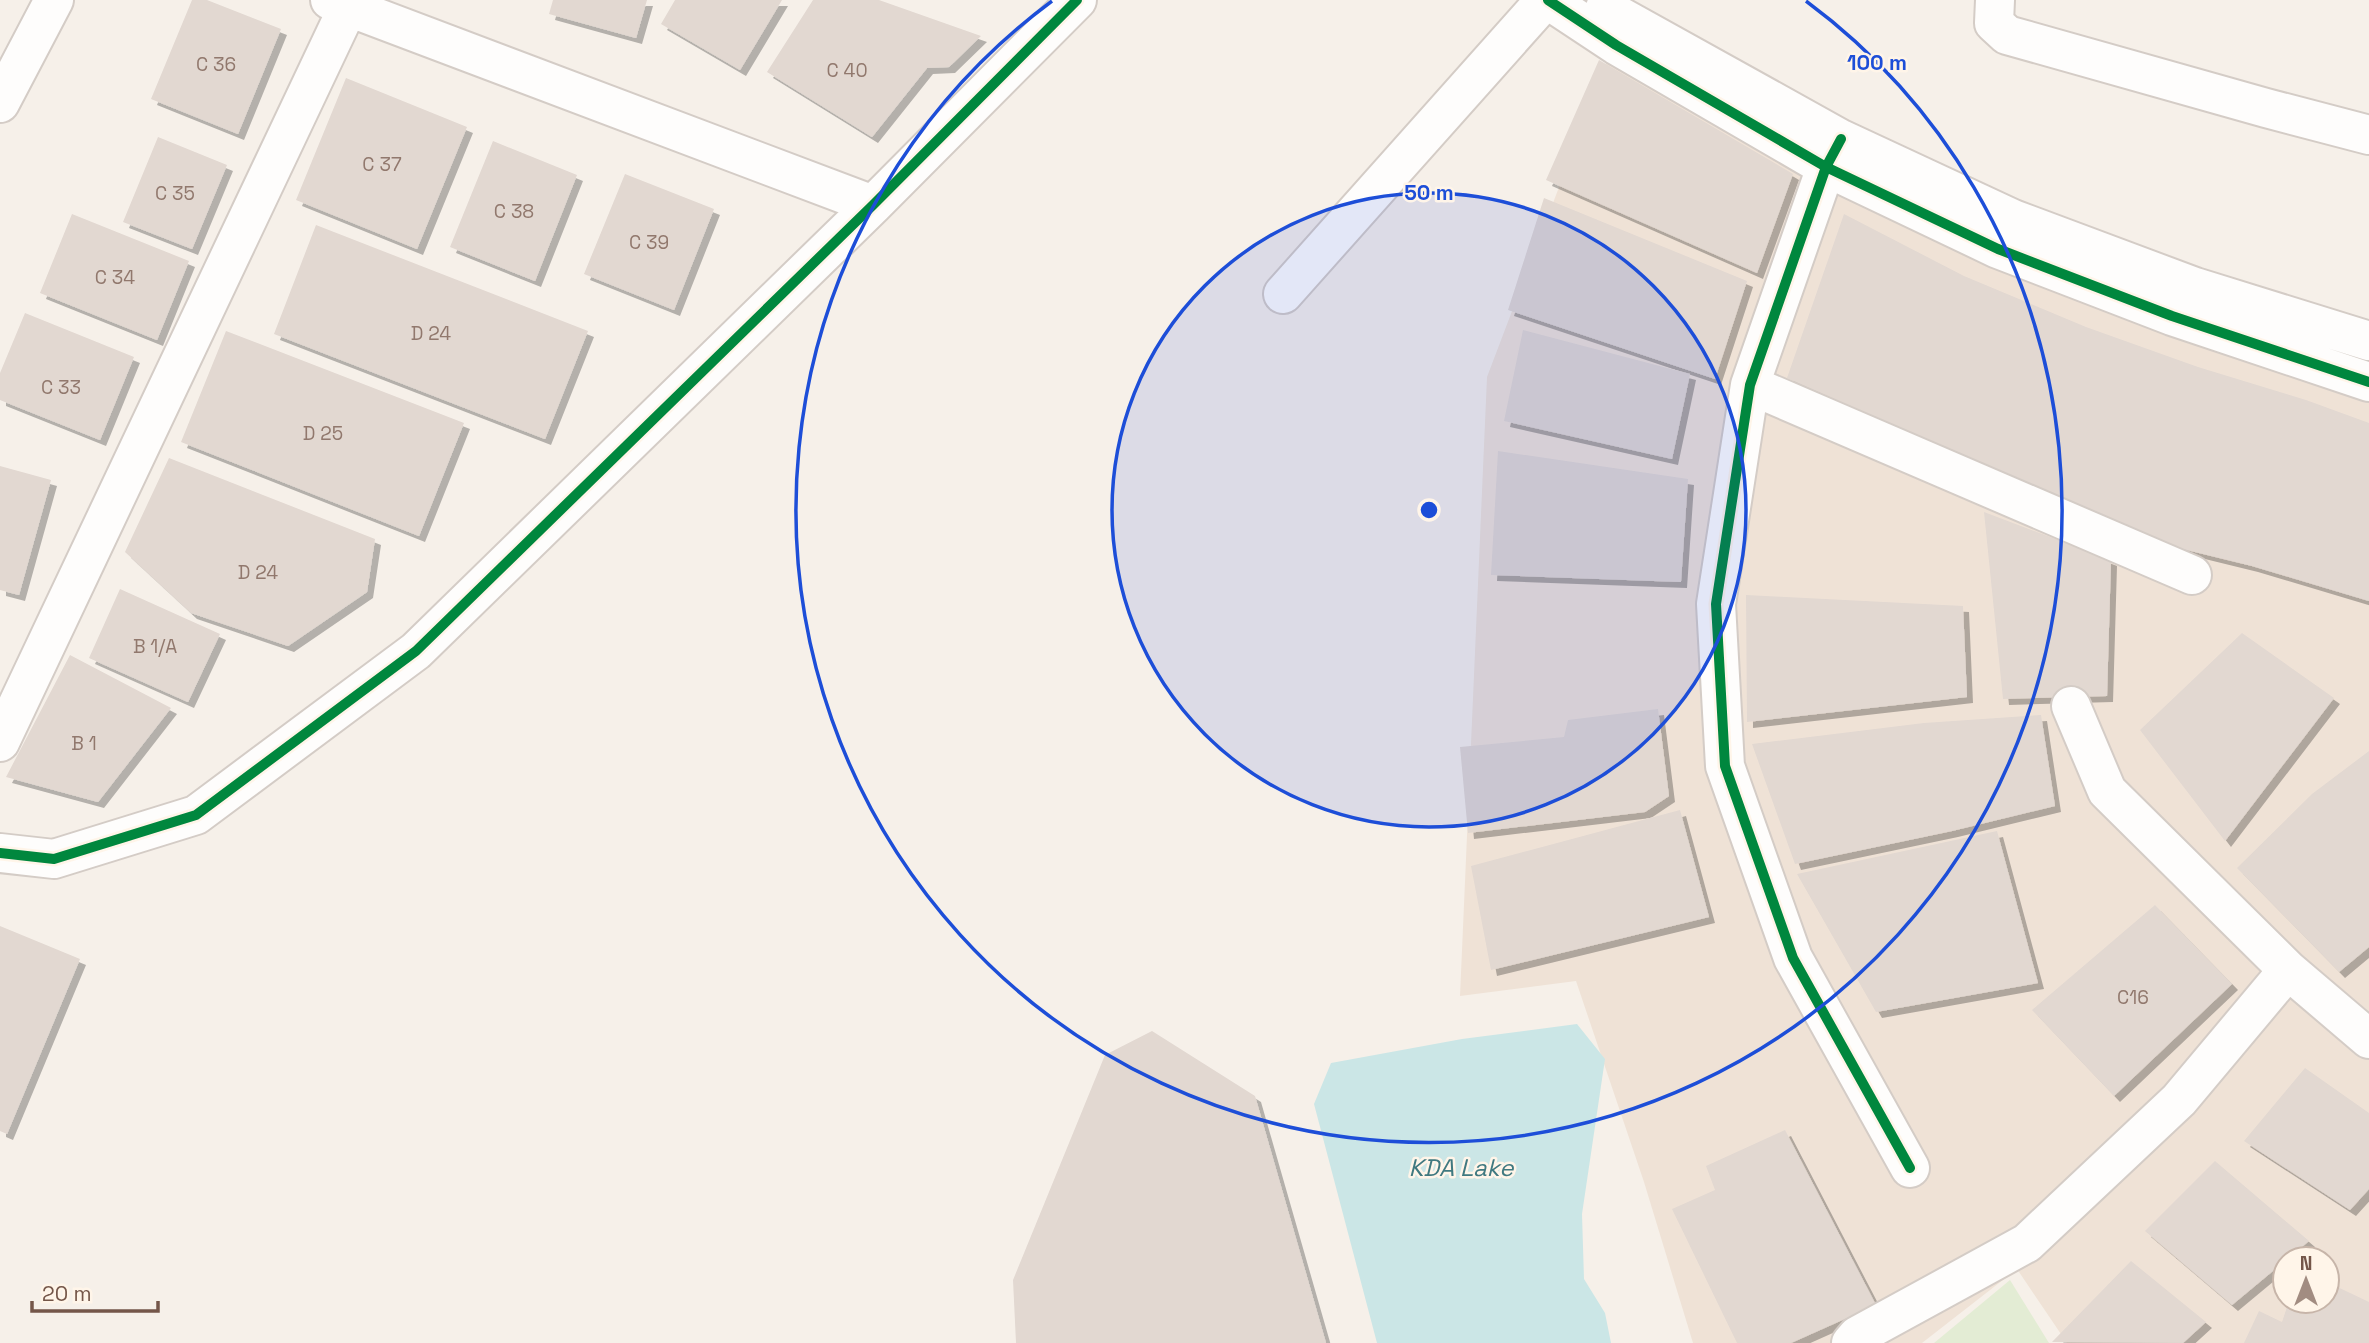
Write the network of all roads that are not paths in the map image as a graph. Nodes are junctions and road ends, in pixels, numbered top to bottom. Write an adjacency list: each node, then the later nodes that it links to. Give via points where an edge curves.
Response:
1 (54, 0): 7 (street)
2 (1077, 0): 10 (street)
3 (1547, 0): 9 (street, via 1616,45); 11 (street)
4 (1591, 0): 9 (street)
5 (1995, 0): 8 (street, via 1994,23 2007,35)
6 (339, 3): 10 (street); 17 (street)
7 (0, 103)
8 (2369, 135)
9 (1833, 153): 12 (street, via 2195,287); 13 (street, via 1998,249 2172,316); 14 (street)
10 (873, 205): 18 (street, via 416,651 196,815 54,859)
11 (1283, 294)
12 (2369, 341)
13 (2369, 383)
14 (1750, 386): 15 (street); 21 (street, via 1716,604 1725,765 1793,958)
15 (2192, 575)
16 (2071, 706): 19 (street, via 2107,792)
17 (0, 742)
18 (0, 853)
19 (2288, 970): 20 (street); 22 (street, via 2179,1100 2027,1243)
20 (2369, 1039)
21 (1910, 1168)
22 (1851, 1343)

